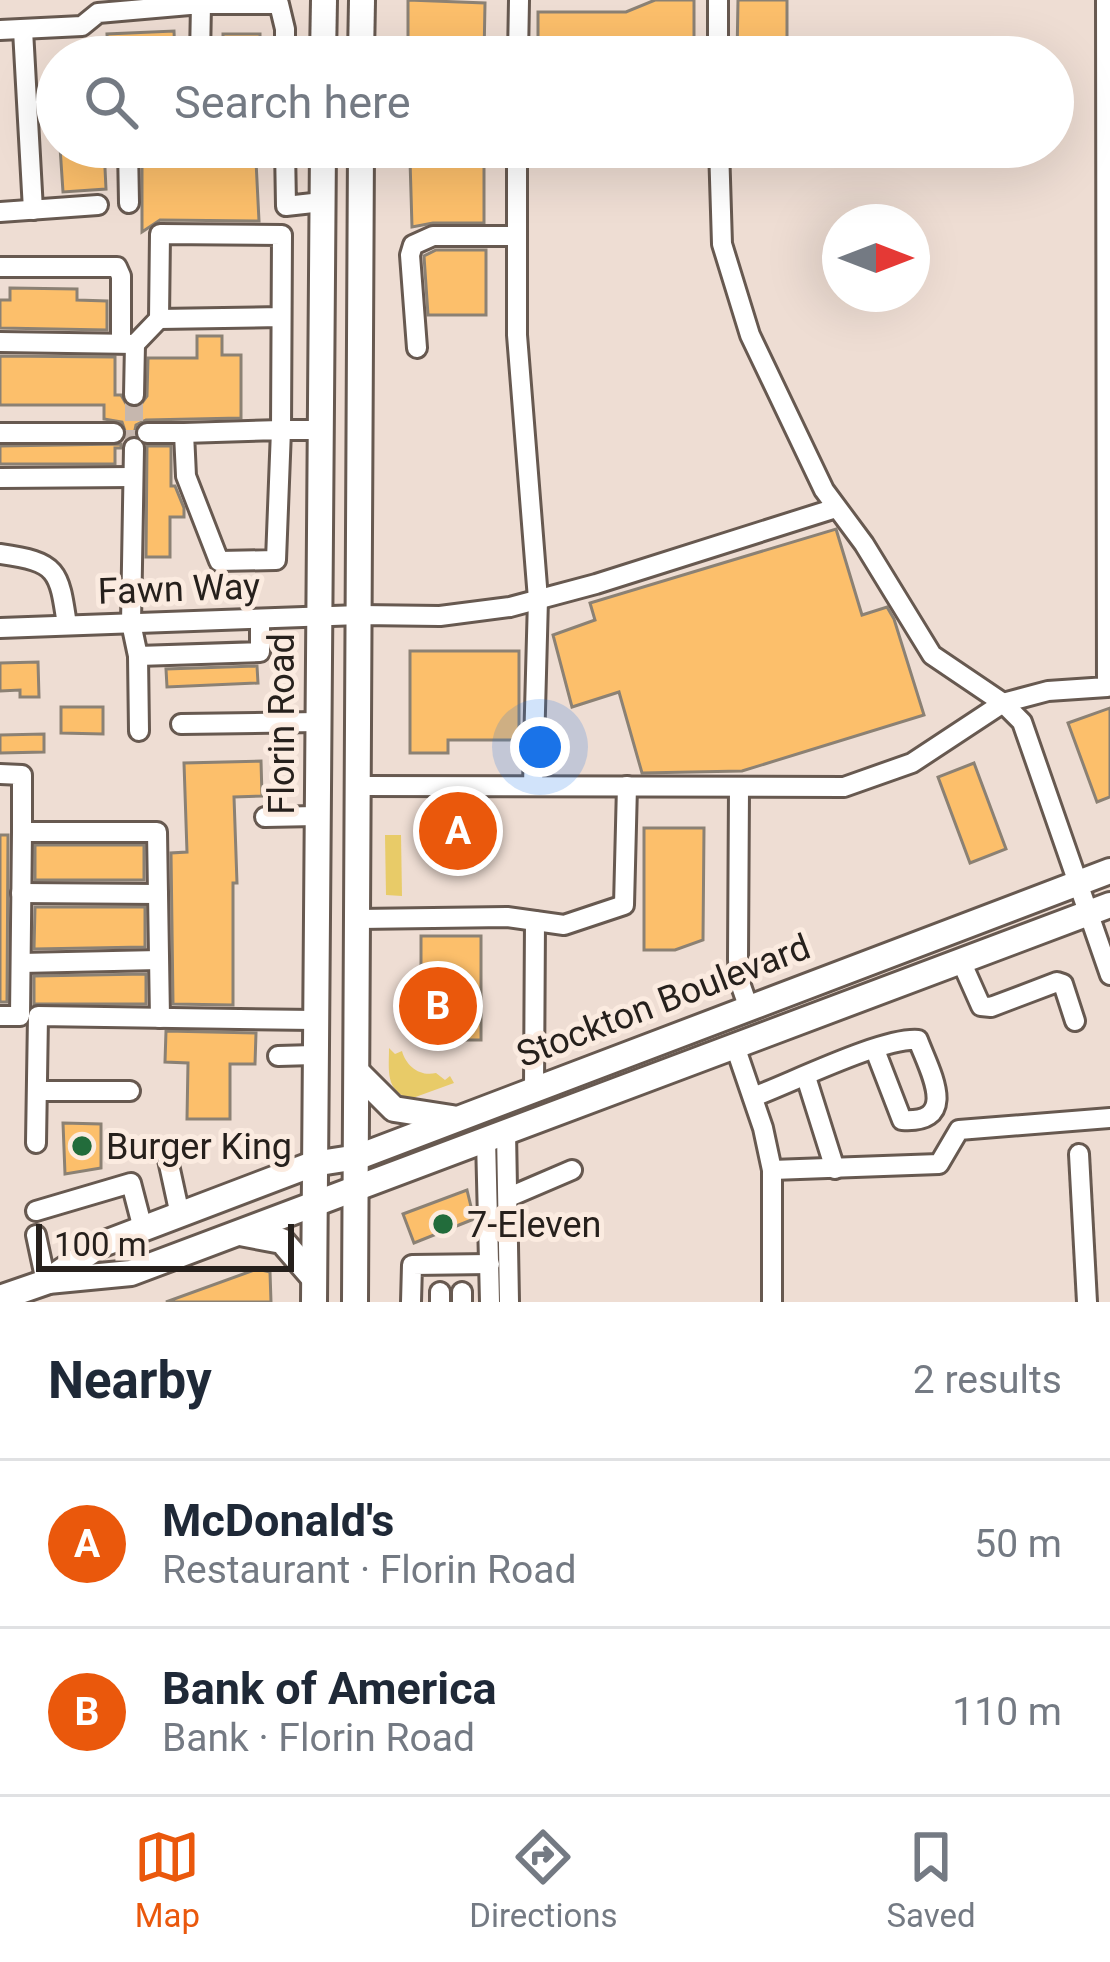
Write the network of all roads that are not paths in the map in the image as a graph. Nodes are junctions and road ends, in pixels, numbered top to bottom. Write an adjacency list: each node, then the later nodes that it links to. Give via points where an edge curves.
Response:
1 (324, 0): 12 (main road)
2 (362, 0): 13 (main road)
3 (519, 0): 14 (street)
4 (718, 0): 15 (street)
5 (1106, 0): 35 (street)
6 (208, 2): 7 (street); 10 (street); 11 (street, via 279,4)
7 (171, 4): 9 (street, via 98,13 82,26)
8 (0, 30): 9 (street)
9 (23, 30): 25 (street)
10 (203, 36)
11 (283, 36)
12 (323, 36)
13 (362, 36)
14 (518, 36)
15 (718, 36)
16 (128, 168): 23 (street)
17 (285, 168): 22 (street, via 286,206)
18 (323, 168): 22 (main road, Florin Road)
19 (361, 168): 46 (main road)
20 (518, 168): 27 (street)
21 (720, 168): 43 (street, via 722,244 750,335)
22 (322, 202): 37 (main road, Florin Road)
23 (129, 203)
24 (98, 205): 25 (street)
25 (33, 209): 26 (street)
26 (0, 212)
27 (517, 236): 33 (street, via 433,236 413,245); 45 (street)
28 (0, 266): 32 (street, via 117,267)
29 (281, 317): 30 (street); 30 (street, via 282,235 160,234); 36 (street)
30 (159, 320): 32 (street)
31 (0, 341): 32 (street)
32 (128, 343): 34 (street)
33 (417, 348)
34 (134, 394)
35 (1108, 416): 53 (street, via 1107,687)
36 (281, 430): 37 (street); 40 (street); 40 (street, via 276,560 219,561 186,476)
37 (321, 430): 47 (main road, Florin Road)
38 (0, 433): 39 (street)
39 (114, 433)
40 (184, 433): 41 (street, via 140,441)
41 (133, 477): 42 (street); 49 (street)
42 (0, 478)
43 (836, 508): 45 (street, Fawn Way); 53 (street, via 932,655)
44 (0, 554): 50 (street, via 51,568 61,580)
45 (538, 599): 46 (street, Fawn Way, via 440,616); 58 (street)
46 (360, 615): 47 (street, Fawn Way); 59 (main road)
47 (318, 616): 48 (street, Fawn Way); 54 (main road, Florin Road)
48 (260, 619): 49 (street, Fawn Way); 52 (street, via 260,652)
49 (131, 623): 50 (street, Fawn Way); 52 (street)
50 (67, 625): 51 (street, Fawn Way)
51 (0, 628)
52 (138, 656): 56 (street)
53 (1004, 703): 61 (street, via 912,763 844,787); 66 (street, via 1022,722)
54 (317, 722): 55 (street); 63 (main road, Florin Road)
55 (181, 724)
56 (139, 731)
57 (0, 775): 64 (street, via 22,775)
58 (533, 785): 59 (street); 60 (street)
59 (359, 786): 70 (main road)
60 (627, 786): 61 (street); 71 (street, via 624,904 564,925)
61 (739, 788): 76 (street, via 738,958)
62 (265, 817): 63 (street)
63 (316, 817): 79 (main road, Florin Road)
64 (22, 832): 67 (street); 68 (street, via 157,832)
65 (1110, 871): 66 (main road, Stockton Boulevard)
66 (1078, 883): 69 (street); 76 (main road, Stockton Boulevard)
67 (21, 892): 68 (street); 74 (street)
68 (158, 894): 72 (street)
69 (1100, 909): 73 (main road, Stockton Boulevard); 75 (street)
70 (359, 919): 71 (street); 85 (main road)
71 (535, 921): 87 (street)
72 (159, 960): 74 (street); 78 (street)
73 (961, 961): 80 (street, via 981,1006 1058,982); 81 (main road, Stockton Boulevard)
74 (21, 963): 77 (street, via 20,1016)
75 (1109, 972)
76 (748, 1006): 87 (main road, Stockton Boulevard)
77 (0, 1016)
78 (160, 1018): 79 (street); 88 (street, via 38,1016)
79 (314, 1020): 83 (main road, Florin Road)
80 (1075, 1021)
81 (735, 1046): 90 (street); 93 (main road, Stockton Boulevard)
82 (874, 1050): 82 (street, via 902,1120 930,1114 938,1093 918,1040); 86 (street)
83 (314, 1055): 84 (street); 98 (main road, Florin Road)
84 (278, 1057)
85 (359, 1074): 92 (main road, via 394,1109); 96 (main road)
86 (806, 1077): 90 (street); 99 (street)
87 (534, 1088): 92 (main road, Stockton Boulevard)
88 (37, 1091): 89 (street); 94 (street)
89 (130, 1091)
90 (754, 1097): 101 (street)
91 (1110, 1118): 99 (street, via 958,1130 939,1164)
92 (455, 1119): 96 (main road, Stockton Boulevard)
93 (496, 1136): 102 (main road, Stockton Boulevard); 103 (street); 110 (street)
94 (36, 1143)
95 (1079, 1154): 116 (street)
96 (358, 1157): 98 (main road, Stockton Boulevard); 102 (main road)
97 (168, 1160): 106 (street)
98 (313, 1165): 104 (main road, Florin Road); 106 (main road, Stockton Boulevard)
99 (836, 1169): 101 (street)
100 (572, 1170): 103 (street)
101 (772, 1170): 122 (street)
102 (358, 1187): 104 (main road, Stockton Boulevard); 118 (main road)
103 (508, 1197): 121 (street)
104 (316, 1203): 108 (main road, Stockton Boulevard); 115 (main road, Florin Road)
105 (35, 1211): 107 (street, via 131,1183)
106 (180, 1215): 107 (main road, Stockton Boulevard)
107 (143, 1228): 111 (main road, Stockton Boulevard, via 100,1245)
108 (238, 1233): 111 (main road, Stockton Boulevard, via 131,1274); 115 (main road, via 282,1241)
109 (35, 1235): 111 (street)
110 (490, 1264): 113 (street); 120 (street)
111 (46, 1282): 117 (main road, Stockton Boulevard)
112 (440, 1284): 113 (street); 119 (street, via 412,1265)
113 (462, 1284)
114 (1110, 1286): 116 (street)
115 (314, 1290)
116 (1087, 1294)
117 (0, 1298)
118 (355, 1302)
119 (411, 1302)
120 (490, 1302)
121 (508, 1302)
122 (772, 1302)

